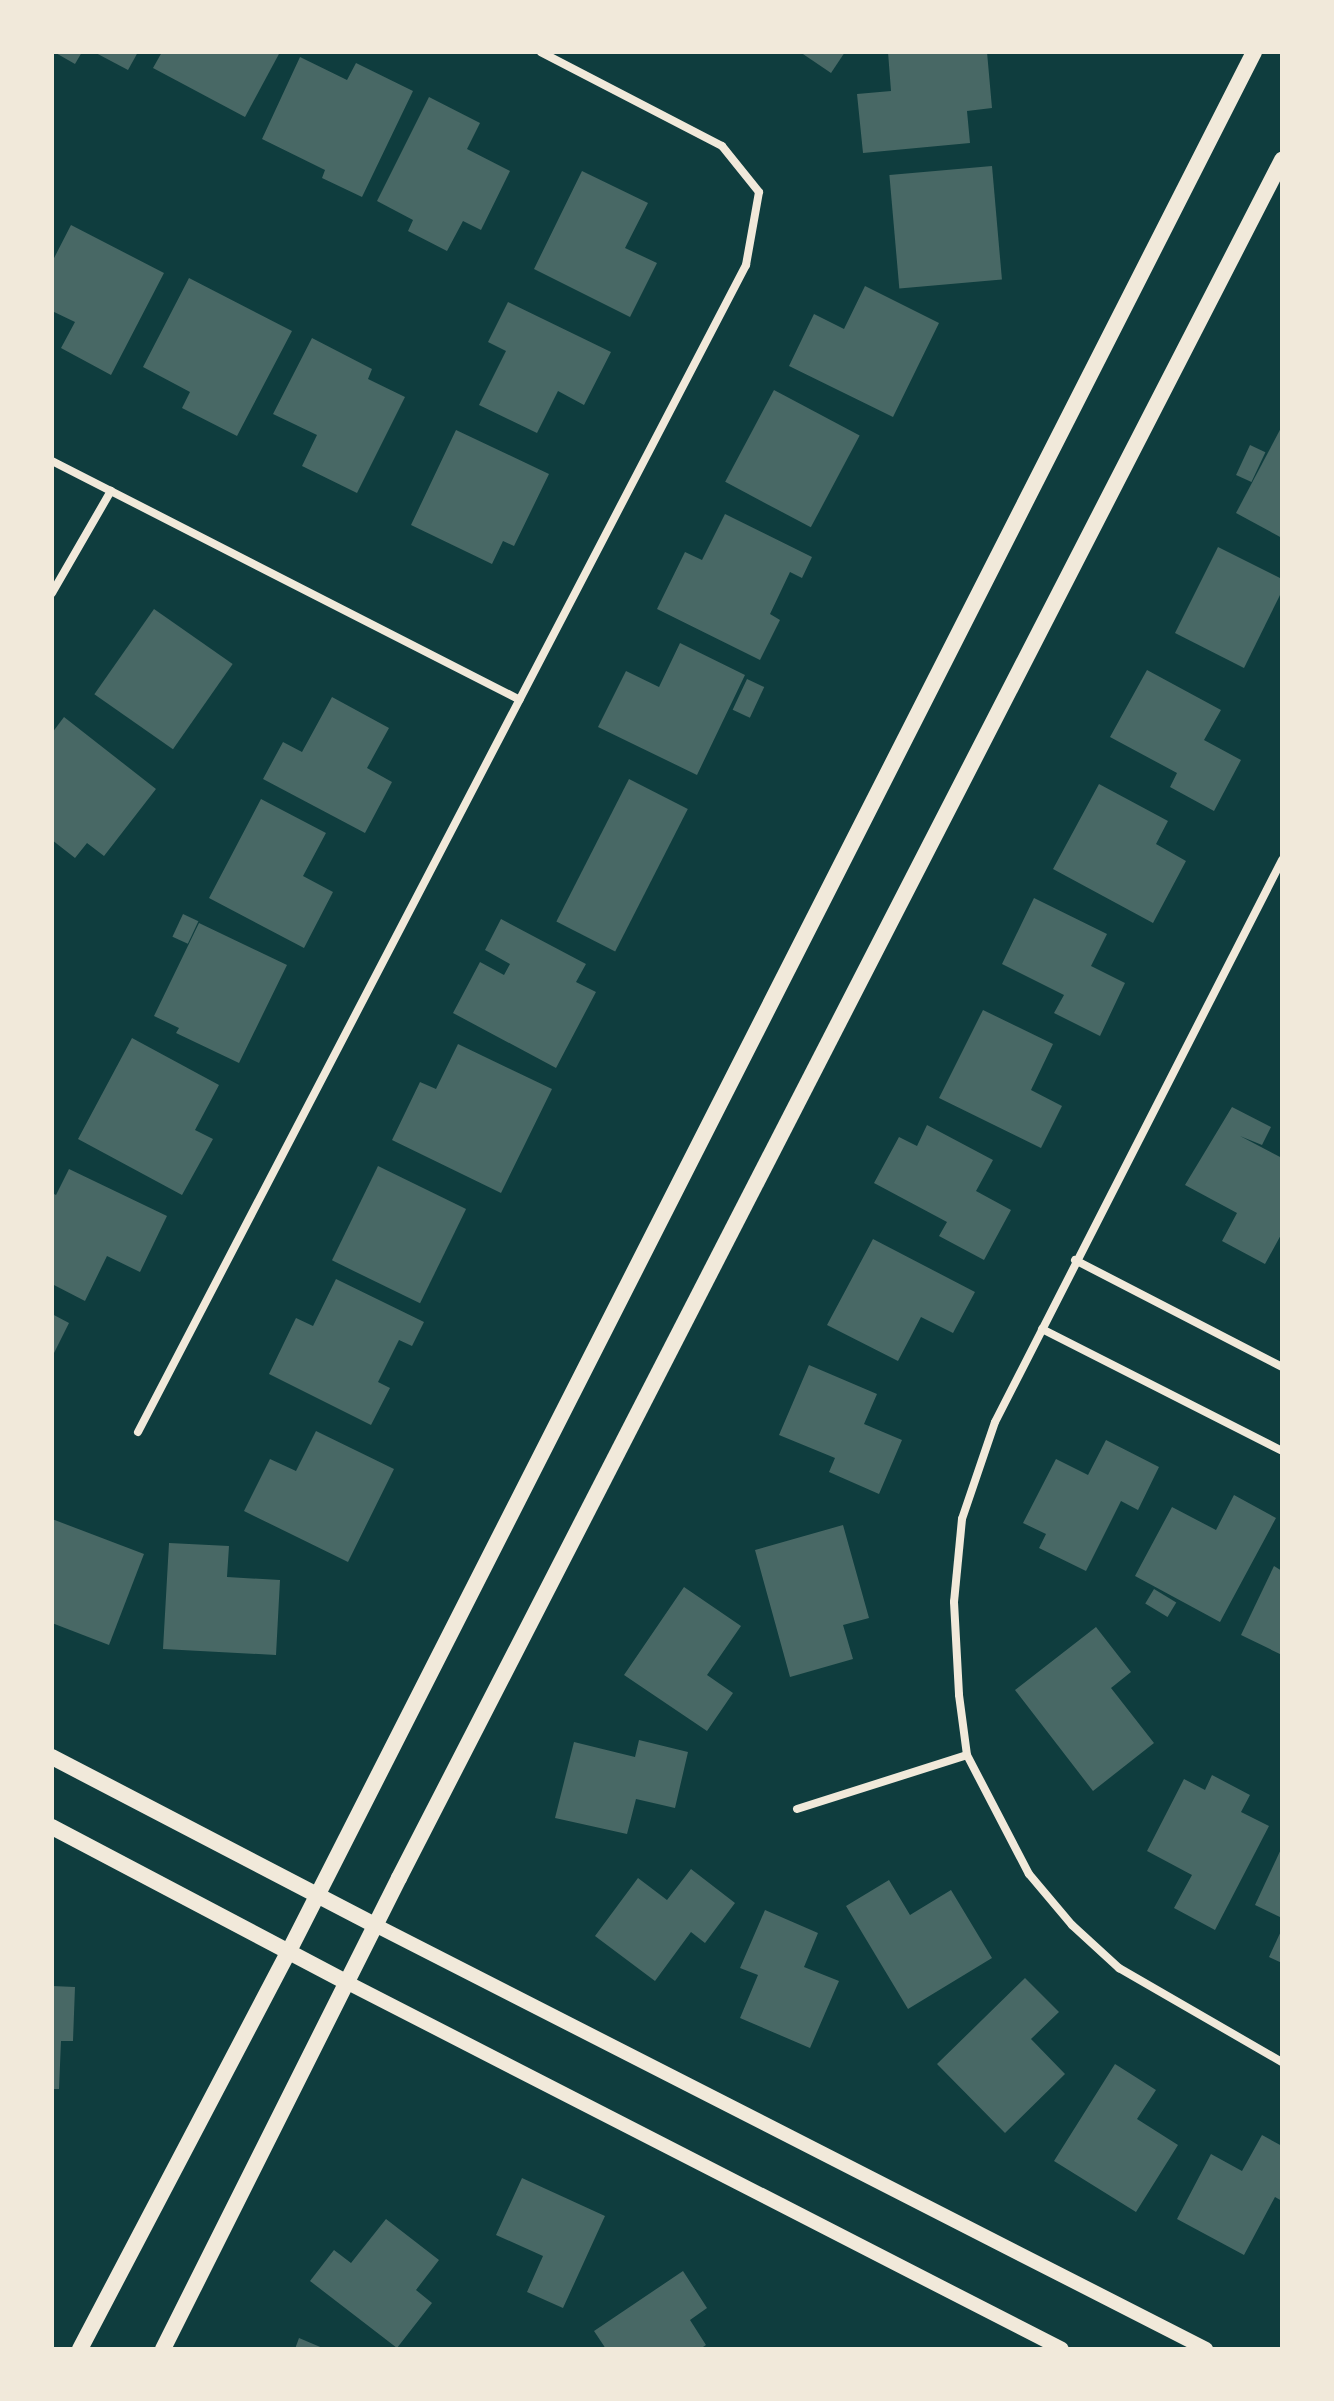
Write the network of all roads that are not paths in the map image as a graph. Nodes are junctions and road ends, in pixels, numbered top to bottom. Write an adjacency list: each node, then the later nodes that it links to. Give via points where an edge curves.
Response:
1 (541, 52): 7 (street, via 722,146 759,192 746,265)
2 (1254, 52): 18 (main road)
3 (1282, 160): 19 (main road)
4 (52, 461): 5 (street)
5 (111, 491): 6 (street); 7 (street)
6 (52, 593)
7 (520, 700): 12 (street)
8 (1282, 860): 9 (street)
9 (1075, 1260): 10 (street); 11 (street)
10 (1042, 1329): 13 (street); 14 (street, via 995,1422 962,1519 954,1602)
11 (1282, 1367)
12 (138, 1432)
13 (1282, 1451)
14 (967, 1755): 16 (street); 22 (street, via 1029,1874 1072,1925 1119,1968)
15 (52, 1757): 18 (main road)
16 (797, 1809)
17 (52, 1827): 20 (main road)
18 (318, 1892): 19 (main road); 20 (main road)
19 (375, 1925): 21 (main road); 26 (street)
20 (289, 1951): 21 (main road); 23 (main road)
21 (348, 1983): 24 (main road); 25 (street)
22 (1282, 2062)
23 (80, 2349)
24 (163, 2349)
25 (1062, 2349)
26 (1206, 2349)

